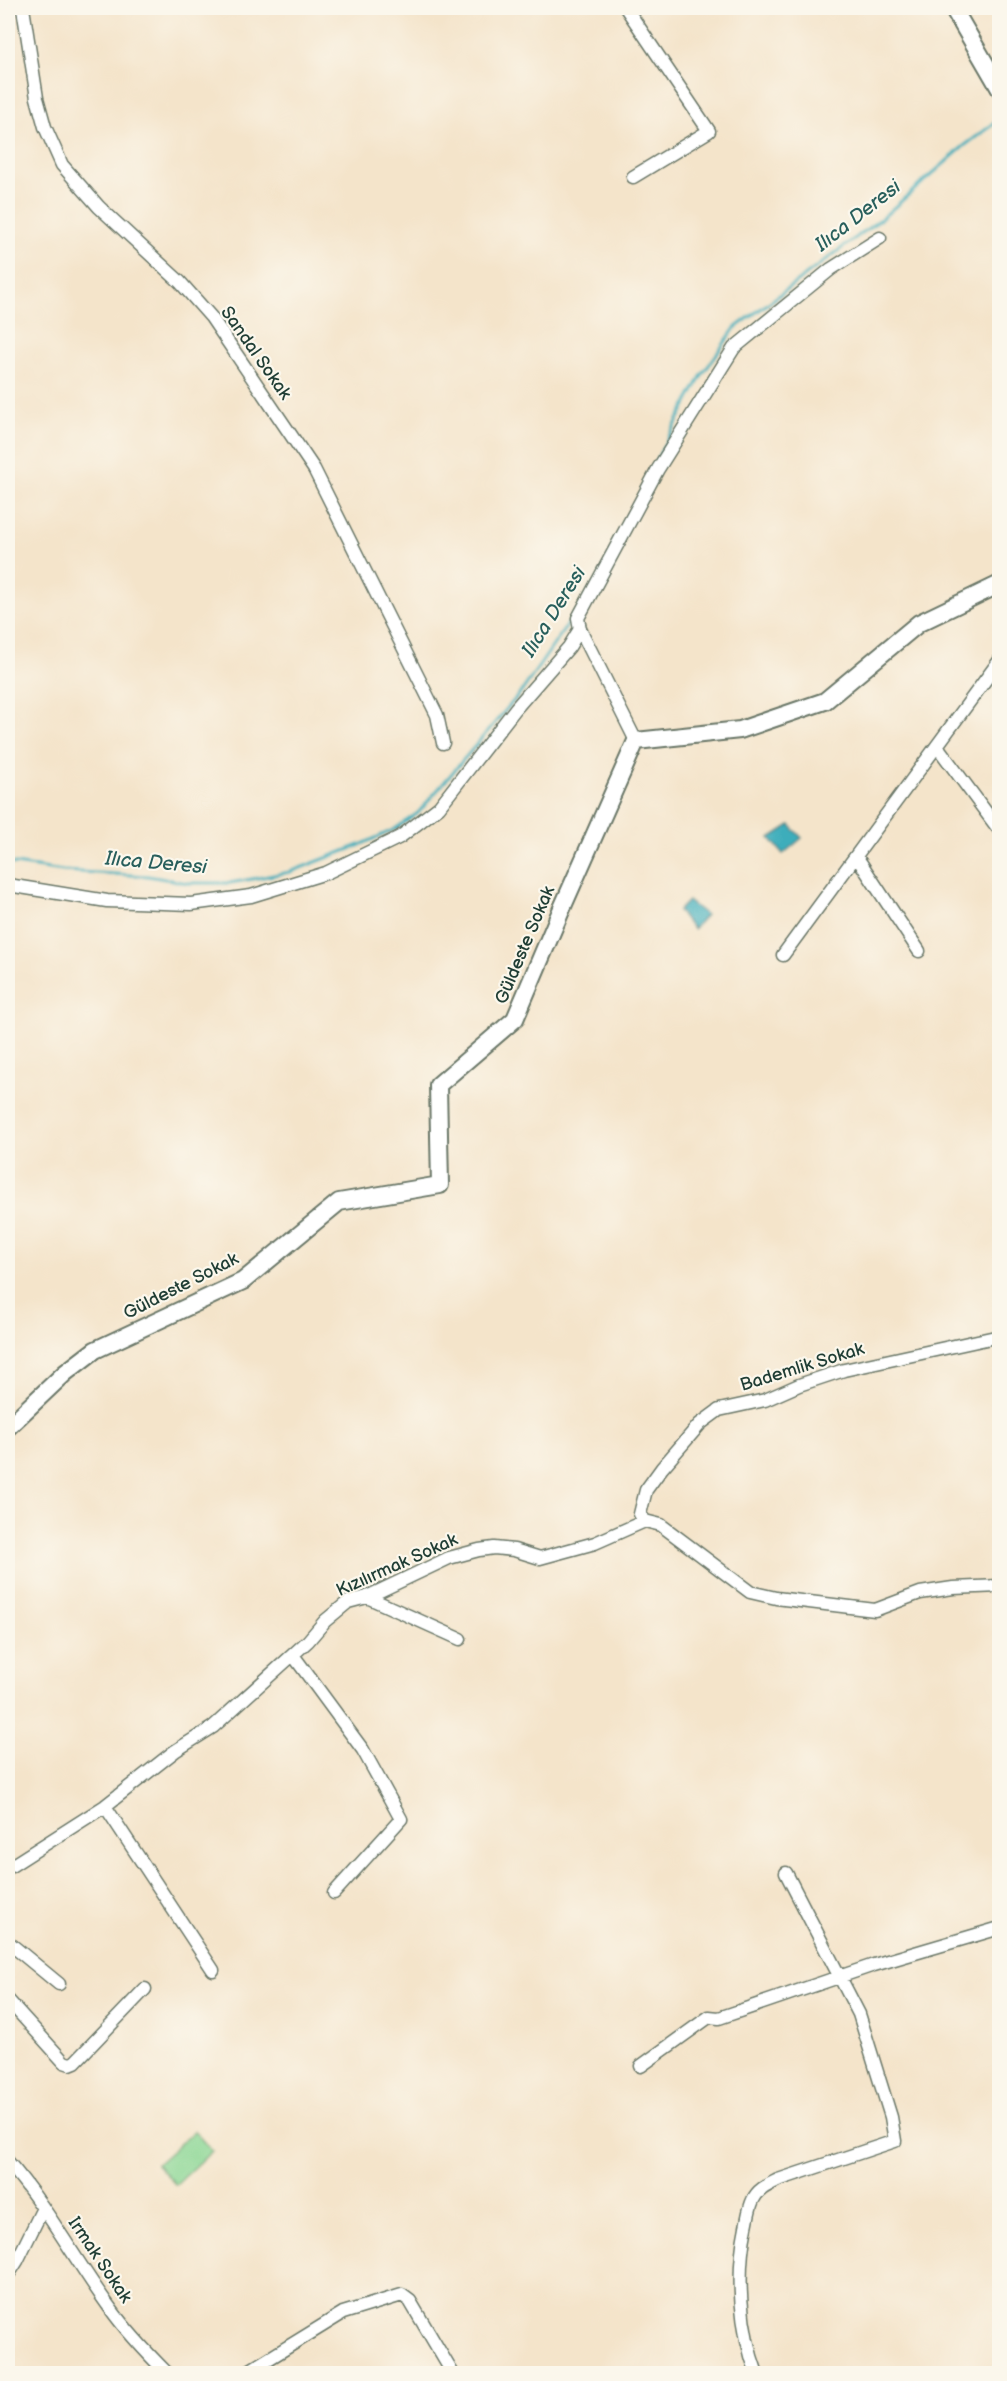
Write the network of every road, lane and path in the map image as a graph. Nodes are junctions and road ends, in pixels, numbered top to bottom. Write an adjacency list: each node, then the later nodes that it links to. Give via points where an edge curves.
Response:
1 (23, 8): 11 (street, Sandal Sokak, via 37,99 62,165 211,317 314,469 432,704)
2 (626, 8): 5 (street, via 709,131)
3 (953, 8): 4 (street)
4 (999, 89)
5 (633, 177)
6 (880, 238): 8 (street, via 831,269 734,348 658,469 578,618)
7 (999, 584): 10 (street, via 919,623 825,701 740,730)
8 (580, 629): 10 (street); 15 (street, via 439,807 400,837 326,873 251,896 191,904 106,901)
9 (999, 660): 12 (street)
10 (636, 741): 19 (street, Güldeste Sokak, via 515,1019 438,1085 440,1185 339,1202 243,1281 95,1350)
11 (442, 743)
12 (937, 746): 13 (street); 14 (street)
13 (997, 827)
14 (856, 856): 16 (street); 17 (street)
15 (8, 885)
16 (920, 951)
17 (783, 955)
18 (999, 1336): 20 (street, Bademlik Sokak, via 844,1371 765,1400 719,1410 700,1424 646,1490 640,1514)
19 (8, 1427)
20 (645, 1521): 21 (street, via 661,1525 750,1592 776,1598 874,1610 920,1593); 22 (street, Kızılırmak Sokak, via 595,1543 540,1558 494,1548 449,1558)
21 (999, 1586)
22 (367, 1597): 23 (street); 24 (street, Kızılırmak Sokak, via 348,1602)
23 (460, 1639)
24 (294, 1655): 25 (street, Kızılırmak Sokak, via 213,1727 175,1751); 28 (street, via 363,1750 401,1819)
25 (105, 1806): 26 (street, Kızılırmak Sokak); 31 (street)
26 (8, 1868)
27 (786, 1873): 32 (street)
28 (334, 1893)
29 (999, 1928): 32 (street)
30 (8, 1942): 33 (street)
31 (213, 1971)
32 (839, 1978): 36 (street, via 719,2018 709,2017); 43 (street, via 862,2024 895,2141 778,2180 760,2189 752,2200 742,2245 741,2290 747,2342)
33 (60, 1984)
34 (145, 1989): 35 (street, via 70,2064)
35 (8, 2000)
36 (640, 2066)
37 (8, 2162): 38 (street, Irmak Sokak)
38 (43, 2208): 39 (street); 40 (street, Irmak Sokak, via 109,2308)
39 (8, 2275)
40 (168, 2373)
41 (244, 2373): 42 (street, via 343,2313 402,2295 410,2301)
42 (453, 2373)
43 (757, 2373)

